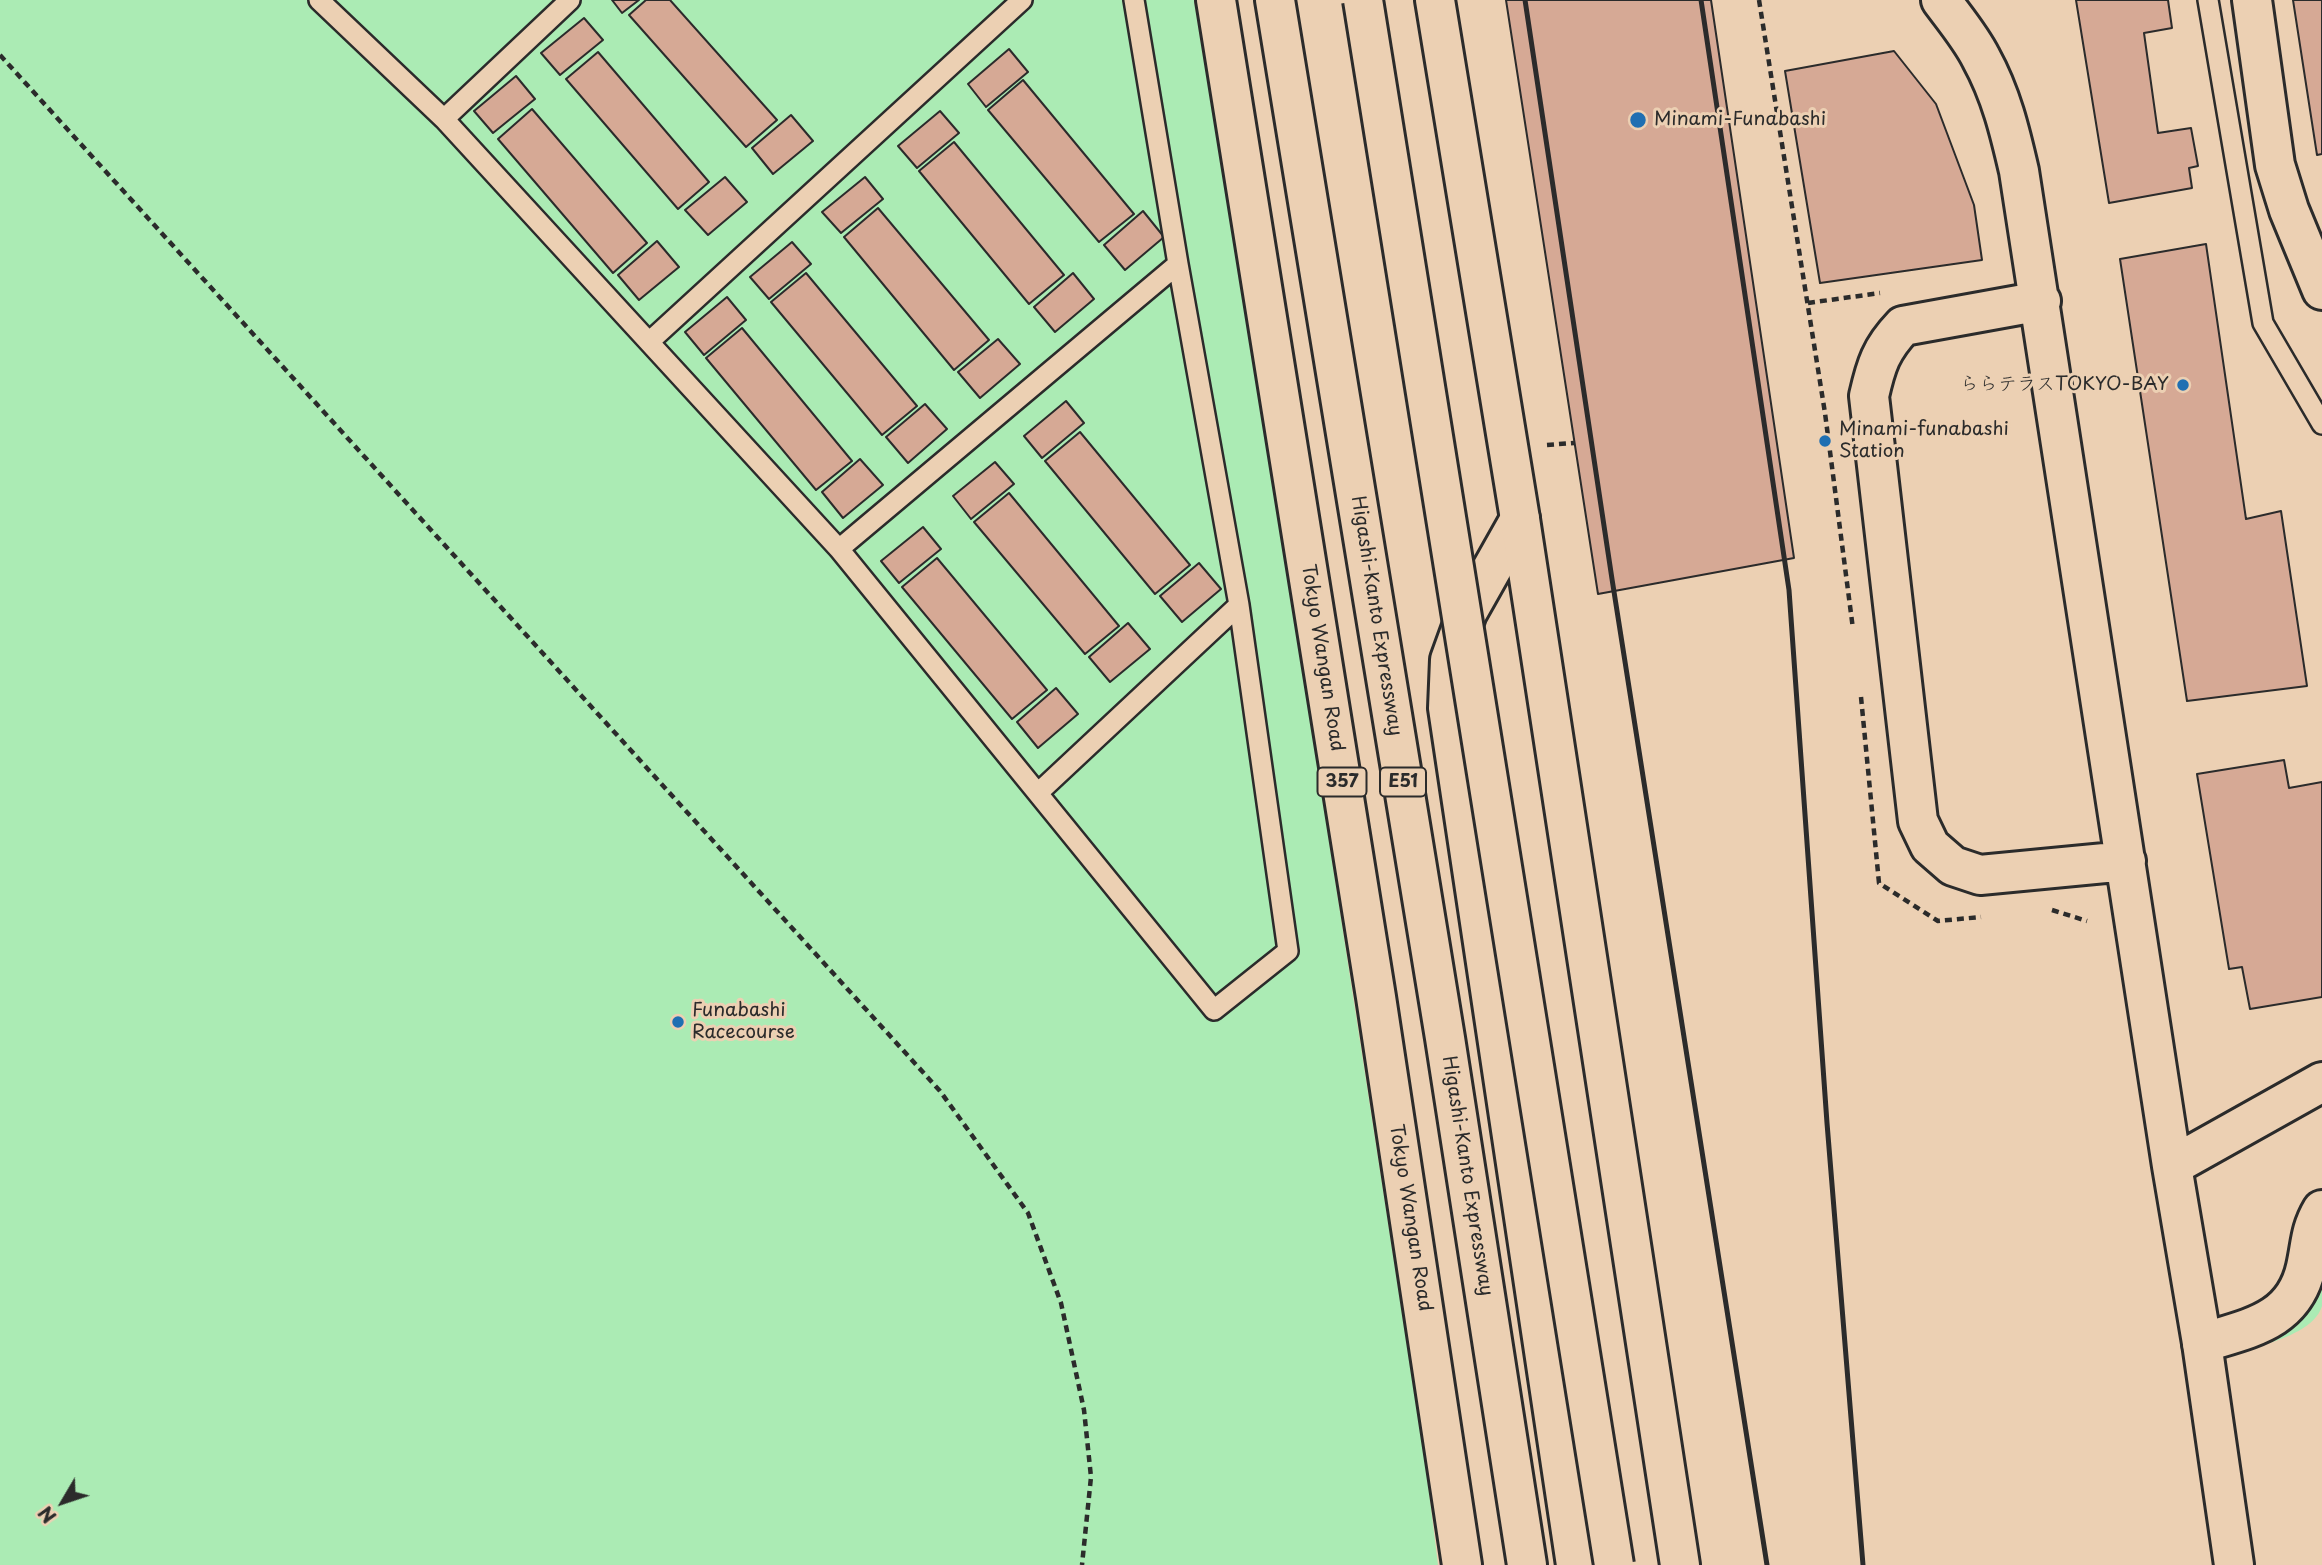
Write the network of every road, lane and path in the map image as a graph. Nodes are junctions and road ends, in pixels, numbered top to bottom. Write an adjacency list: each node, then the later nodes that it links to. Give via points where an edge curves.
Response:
1 (319, 0): 13 (lane)
2 (570, 0): 13 (lane)
3 (1022, 0): 17 (lane)
4 (1134, 0): 14 (lane)
5 (1216, 0): 31 (main road, Tokyo Wangan Road / 357)
6 (1275, 0): 32 (main road, Higashi-Kanto Expressway / E51)
7 (1363, 0): 34 (main road, bridge)
8 (1435, 0): 21 (main road)
9 (1941, 0): 16 (main road, via 1981,56 2007,118)
10 (2208, 0): 18 (lane, via 2263,323)
11 (2252, 0): 15 (main road, via 2275,165)
12 (0, 55): 30 (path, via 940,1091 980,1146 1028,1213 1060,1303 1084,1410 1091,1478)
13 (444, 119): 17 (lane)
14 (1178, 264): 22 (lane); 23 (lane)
15 (2322, 290)
16 (2041, 300): 25 (main road); 25 (main road, via 1903,326 1876,363 1869,396 1918,821 1930,846 1953,866 1980,875)
17 (649, 342): 22 (lane)
18 (2322, 424)
19 (1574, 443): 20 (path)
20 (1542, 446)
21 (1520, 519): 33 (main road, via 1467,613 1450,660 1448,708); 35 (main road)
22 (839, 549): 24 (lane)
23 (1239, 605): 24 (lane); 24 (lane, via 1288,951 1214,1010)
24 (1038, 793)
25 (2126, 861): 27 (main road)
26 (2322, 1082): 27 (main road)
27 (2172, 1166): 29 (main road)
28 (2322, 1210): 29 (main road, via 2312,1226 2301,1285 2282,1311 2266,1322)
29 (2202, 1343): 36 (main road)
30 (1082, 1565)
31 (1462, 1565)
32 (1527, 1565)
33 (1576, 1565)
34 (1614, 1565)
35 (1680, 1565)
36 (2234, 1565)

